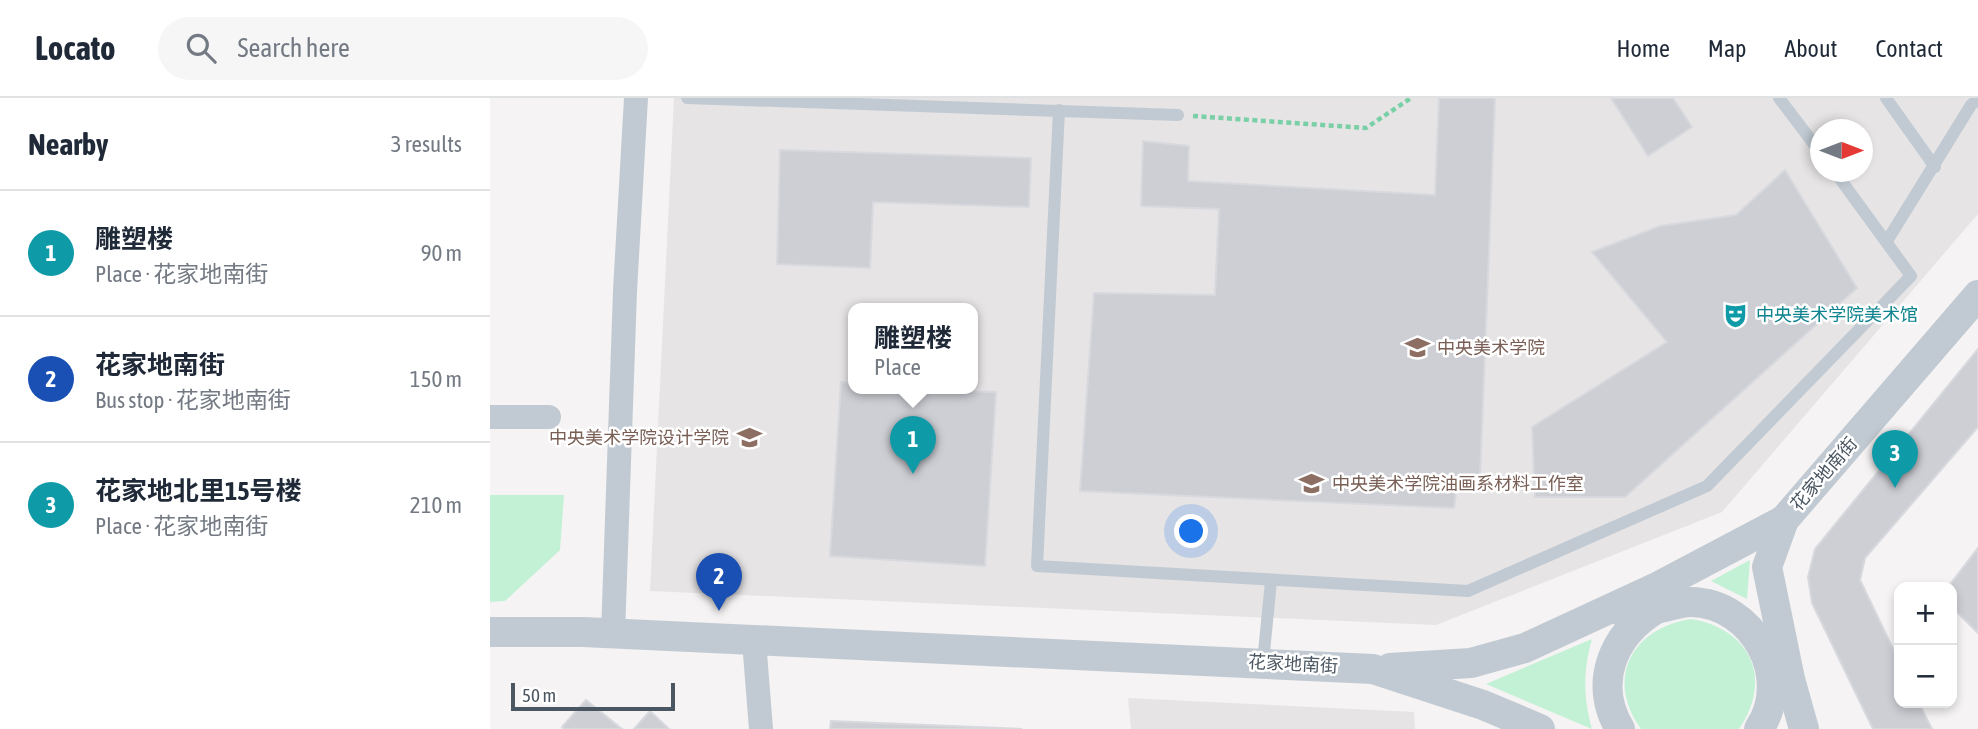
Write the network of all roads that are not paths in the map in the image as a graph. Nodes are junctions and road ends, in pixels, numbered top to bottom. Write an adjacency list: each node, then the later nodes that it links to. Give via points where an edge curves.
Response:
1 (636, 98): 22 (street)
2 (687, 98): 6 (lane)
3 (1779, 98): 8 (lane)
4 (1886, 98): 9 (lane)
5 (1972, 101): 9 (lane)
6 (1059, 110): 7 (lane); 17 (lane, via 1037,566)
7 (1178, 115)
8 (1810, 138)
9 (1935, 167): 11 (lane)
10 (1843, 182): 11 (lane)
11 (1887, 241): 17 (lane, via 1911,276 1707,486 1468,591)
12 (1978, 295): 15 (street, 花家地南街)
13 (490, 417): 14 (street)
14 (549, 417)
15 (1784, 520): 16 (street); 18 (street, 花家地南街, via 1767,567)
16 (1701, 565): 19 (street); 20 (street)
17 (1272, 581): 24 (lane)
18 (1772, 602): 25 (street); 27 (street, 花家地南街)
19 (1666, 607): 20 (street); 25 (street, via 1691,602 1718,607 1741,620 1759,640); 30 (street, via 1641,618 1622,637 1610,662 1607,688 1612,716)
20 (1603, 612): 26 (street, via 1498,657)
21 (490, 632): 22 (street, 花家地南街)
22 (613, 634): 23 (street, 花家地南街)
23 (754, 641): 24 (street, 花家地南街); 28 (street)
24 (1263, 662): 26 (street, 花家地南街)
25 (1768, 663): 27 (street); 31 (street, via 1772,692)
26 (1373, 669): 29 (street, 花家地南街)
27 (1801, 718)
28 (761, 729)
29 (1540, 729)
30 (1620, 729)
31 (1759, 729)

